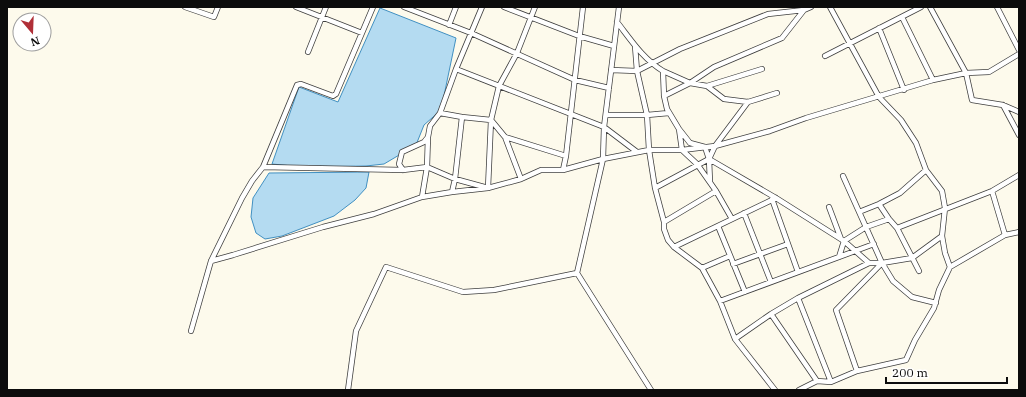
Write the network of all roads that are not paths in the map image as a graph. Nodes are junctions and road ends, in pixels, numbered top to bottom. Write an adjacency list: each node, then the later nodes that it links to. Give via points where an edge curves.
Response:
1 (185, 7): 2 (street, via 214,17)
2 (218, 7)
3 (296, 7): 22 (street)
4 (326, 7): 22 (street)
5 (373, 7): 26 (street)
6 (404, 7): 24 (street)
7 (456, 7): 24 (street)
8 (482, 7): 27 (street)
9 (504, 7): 20 (street)
10 (535, 7): 20 (street)
11 (583, 7): 28 (street)
12 (618, 7): 23 (street)
13 (812, 7): 19 (street)
14 (830, 7): 29 (street)
15 (921, 7): 21 (street)
16 (938, 7): 18 (street)
17 (997, 7): 33 (street)
18 (932, 8): 42 (street)
19 (804, 10): 36 (street, via 768,14 680,49); 45 (street, via 782,38 714,67)
20 (531, 17): 28 (street); 34 (street)
21 (902, 17): 25 (street); 44 (street)
22 (322, 18): 26 (street); 32 (street)
23 (617, 22): 30 (street); 31 (street)
24 (449, 25): 27 (street)
25 (879, 28): 29 (street); 49 (street)
26 (362, 33): 77 (street, via 334,96 301,84 297,85)
27 (471, 33): 34 (street); 37 (street)
28 (579, 36): 30 (street); 43 (street)
29 (850, 44): 35 (street); 52 (street)
30 (614, 46): 39 (street)
31 (635, 46): 36 (street); 41 (street)
32 (308, 52)
33 (1019, 52): 42 (street, via 989,72)
34 (517, 54): 43 (street); 46 (street)
35 (825, 56)
36 (652, 64): 40 (street); 41 (street)
37 (456, 69): 46 (street); 56 (street)
38 (762, 69): 47 (street)
39 (611, 70): 41 (street); 48 (street)
40 (663, 70): 45 (street); 51 (street)
41 (637, 71): 60 (street)
42 (966, 73): 44 (street); 54 (street, via 972,100)
43 (575, 80): 48 (street); 58 (street)
44 (933, 80): 49 (street)
45 (690, 82): 47 (street); 51 (street)
46 (499, 86): 58 (street); 62 (street)
47 (707, 86): 53 (street, via 724,99)
48 (609, 88): 59 (street)
49 (904, 90): 52 (street)
50 (777, 93): 53 (street)
51 (664, 96): 57 (street)
52 (880, 96): 68 (street); 81 (street, via 901,120 916,143)
53 (748, 102): 68 (street)
54 (1003, 105): 55 (street); 65 (street)
55 (1019, 112)
56 (440, 113): 61 (street); 66 (street, via 430,126)
57 (669, 113): 60 (street); 64 (street)
58 (571, 115): 63 (street); 73 (street)
59 (606, 115): 60 (street); 63 (street)
60 (647, 115): 70 (street)
61 (462, 118): 62 (street); 84 (street)
62 (491, 120): 67 (street); 87 (street)
63 (604, 127): 72 (street); 75 (street)
64 (680, 129): 69 (street, via 690,143); 71 (street)
65 (1019, 135)
66 (428, 137): 78 (street); 79 (street, via 424,142 402,152 399,164)
67 (505, 137): 73 (street); 85 (street)
68 (715, 146): 69 (street); 74 (street)
69 (705, 147): 71 (street); 74 (street)
70 (649, 150): 71 (street); 72 (street); 88 (street)
71 (682, 150): 76 (street)
72 (637, 152): 75 (street)
73 (566, 156): 80 (street)
74 (709, 158): 76 (street); 86 (street); 93 (street)
75 (603, 159): 80 (street); 125 (street)
76 (697, 164): 86 (street); 88 (street)
77 (263, 167): 79 (street); 117 (street, via 242,198)
78 (427, 167): 79 (street); 84 (street); 92 (street)
79 (403, 170)
80 (563, 170): 85 (street, via 541,170)
81 (926, 170): 94 (street, via 900,193); 96 (street, via 942,191)
82 (1019, 175): 90 (street)
83 (843, 176): 97 (street)
84 (455, 179): 87 (street); 91 (street)
85 (521, 179): 87 (street)
86 (710, 183): 89 (street)
87 (488, 188): 91 (street)
88 (655, 188): 101 (street)
89 (716, 191): 99 (street); 101 (street)
90 (992, 191): 96 (street); 106 (street)
91 (452, 192): 92 (street)
92 (422, 197): 117 (street, via 374,214)
93 (774, 199): 98 (street); 108 (street); 109 (street)
94 (879, 204): 97 (street); 100 (street)
95 (829, 206): 108 (street)
96 (945, 208): 104 (street); 107 (street)
97 (859, 212): 103 (street)
98 (744, 213): 99 (street); 113 (street)
99 (732, 219): 102 (street)
100 (889, 219): 103 (street); 104 (street)
101 (664, 222): 111 (street, via 668,240)
102 (718, 226): 111 (street); 114 (street)
103 (866, 227): 108 (street); 110 (street)
104 (897, 228): 116 (street)
105 (1019, 232): 106 (street)
106 (1005, 235): 121 (street)
107 (942, 236): 116 (street); 121 (street)
108 (842, 240): 112 (street); 115 (street)
109 (788, 244): 113 (street); 124 (street)
110 (874, 244): 112 (street); 119 (street)
111 (674, 247): 122 (street)
112 (856, 251): 115 (street); 118 (street)
113 (760, 254): 120 (street); 126 (street)
114 (730, 256): 120 (street); 122 (street)
115 (839, 257): 124 (street)
116 (912, 258): 119 (street); 123 (street)
117 (211, 261): 132 (street)
118 (869, 263): 119 (street); 128 (street)
119 (882, 263): 130 (street, via 893,281 912,297); 134 (street, via 836,310)
120 (733, 264): 127 (street)
121 (950, 267): 130 (street)
122 (702, 268): 129 (street)
123 (919, 271)
124 (798, 272): 126 (street)
125 (577, 273): 137 (street, via 494,290 463,292 386,266 356,331); 138 (street)
126 (771, 282): 127 (street)
127 (745, 292): 129 (street)
128 (798, 298): 131 (street); 136 (street)
129 (720, 301): 133 (street)
130 (936, 303): 134 (street, via 906,360)
131 (771, 314): 133 (street); 135 (street)
132 (190, 331)
133 (735, 339): 139 (street)
134 (857, 371): 136 (street)
135 (817, 381): 136 (street); 140 (street)
136 (831, 382)
137 (348, 390)
138 (651, 390)
139 (775, 390)
140 (800, 390)

